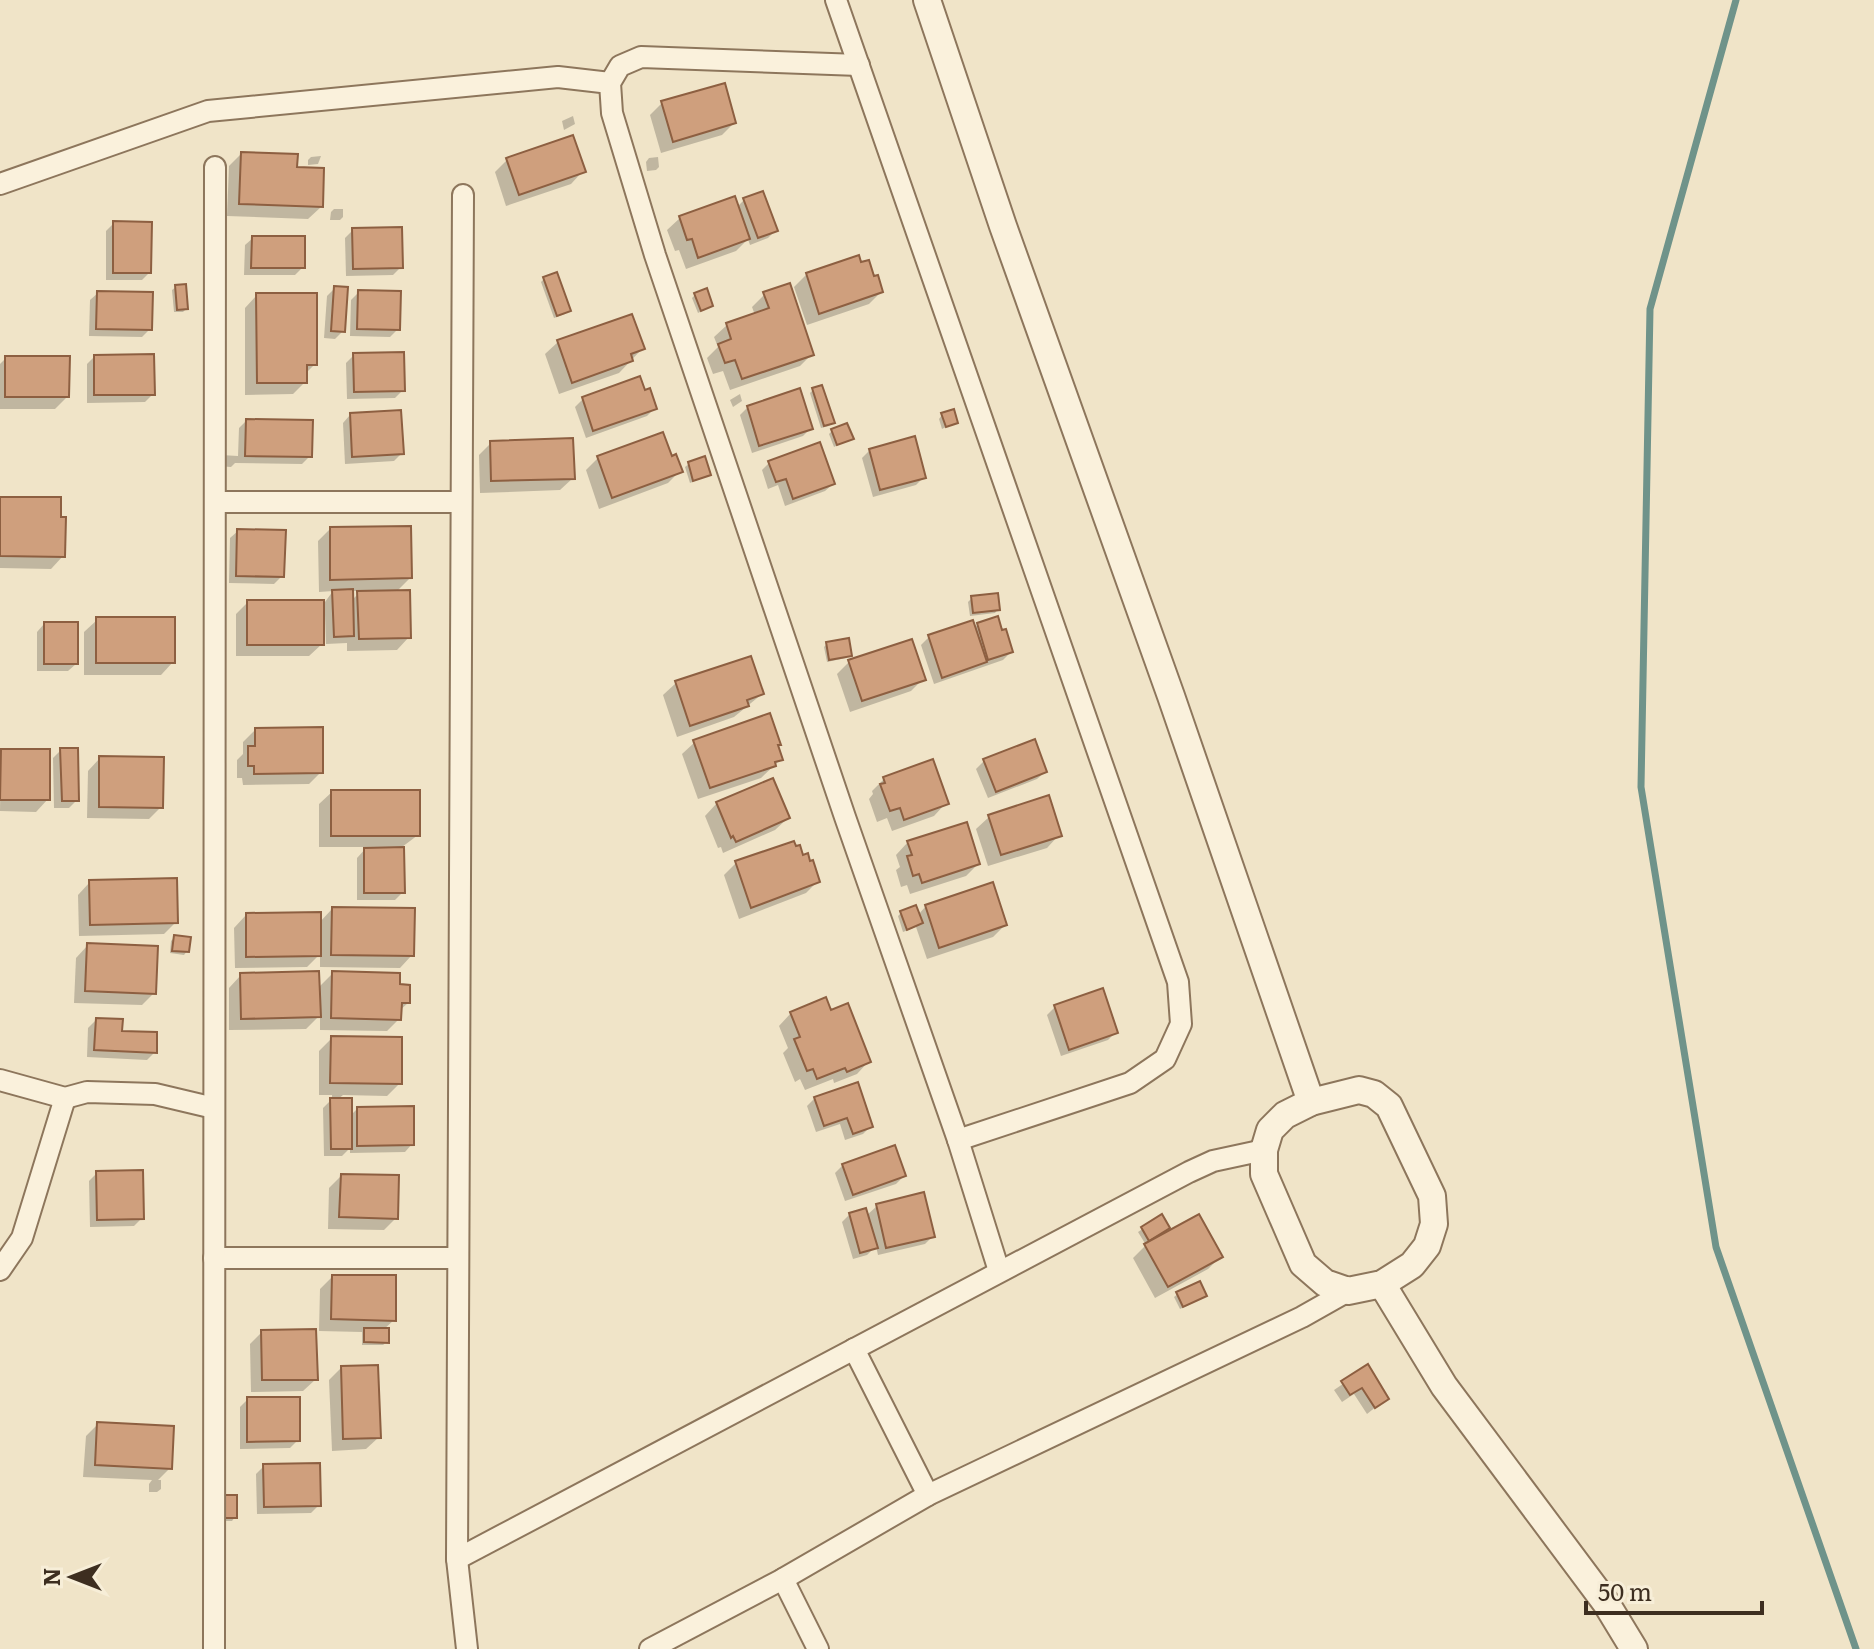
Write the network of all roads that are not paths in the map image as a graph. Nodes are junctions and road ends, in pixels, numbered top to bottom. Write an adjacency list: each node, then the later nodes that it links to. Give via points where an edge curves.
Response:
1 (836, 0): 3 (street)
2 (927, 0): 12 (street)
3 (859, 65): 4 (street, via 641,57 620,66); 14 (street, via 1178,982 1181,1024 1165,1059 1130,1083)
4 (610, 83): 6 (street, via 558,77 208,111); 14 (street, via 612,113 655,255)
5 (215, 167): 8 (street)
6 (0, 184)
7 (463, 195): 9 (street)
8 (215, 502): 9 (street); 13 (street)
9 (461, 502): 17 (street)
10 (0, 1080): 11 (street)
11 (65, 1098): 13 (street, via 87,1092 155,1094); 18 (street, via 22,1238)
12 (1311, 1102): 15 (street, via 1270,1130); 20 (street, via 1359,1090 1374,1094 1389,1106 1432,1196 1434,1224 1427,1246 1412,1265)
13 (214, 1108): 16 (street)
14 (958, 1140): 19 (street)
15 (1264, 1150): 19 (street, via 1213,1161); 21 (street, via 1264,1174 1303,1264 1325,1283)
16 (214, 1258): 17 (street); 26 (street)
17 (458, 1258): 24 (street)
18 (0, 1270)
19 (999, 1271): 22 (street)
20 (1382, 1284): 21 (street); 30 (street, via 1444,1386 1606,1603)
21 (1348, 1291): 23 (street)
22 (854, 1349): 23 (street); 24 (street)
23 (928, 1495): 25 (street)
24 (457, 1559): 27 (street)
25 (783, 1579): 28 (street); 29 (street)
26 (214, 1649)
27 (467, 1649)
28 (650, 1649)
29 (818, 1649)
30 (1634, 1649)

